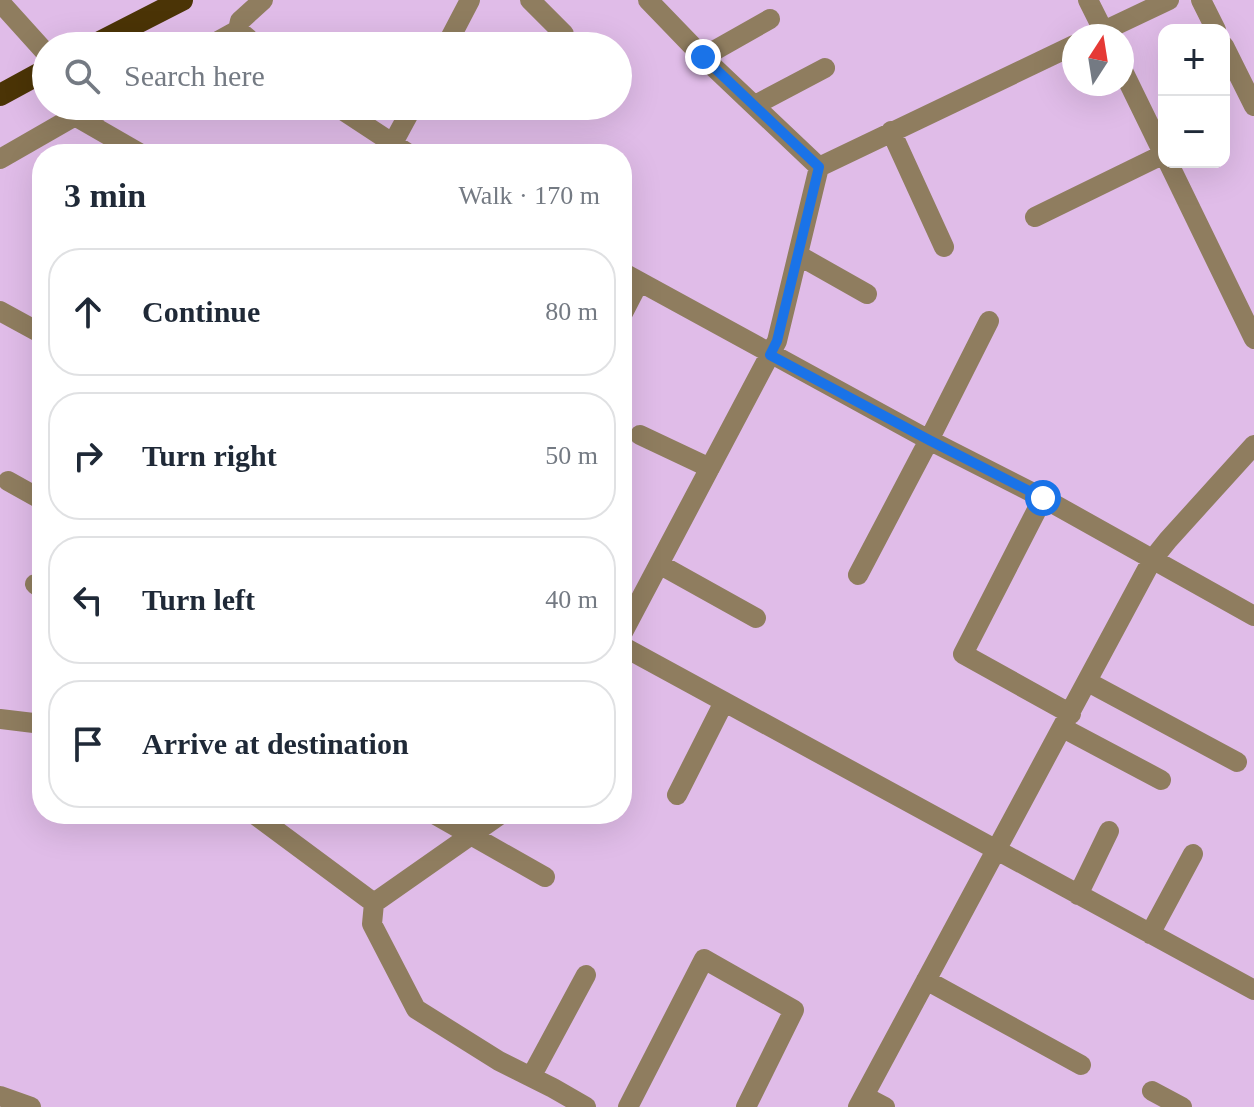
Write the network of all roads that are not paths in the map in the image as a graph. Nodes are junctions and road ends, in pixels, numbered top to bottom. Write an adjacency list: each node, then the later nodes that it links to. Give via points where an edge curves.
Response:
1 (182, 0): 15 (highway)
2 (263, 0): 14 (street, via 240,21)
3 (470, 0): 18 (street)
4 (530, 0): 19 (street)
5 (648, 0): 22 (street)
6 (1088, 0): 11 (street)
7 (1169, 0): 12 (street)
8 (1201, 0): 13 (street)
9 (0, 2): 20 (street)
10 (770, 19): 22 (street)
11 (1097, 24)
12 (1121, 24)
13 (1213, 24)
14 (238, 30): 16 (street); 17 (street)
15 (119, 32)
16 (234, 32)
17 (240, 32)
18 (453, 32)
19 (562, 32)
20 (32, 37)
21 (1062, 51): 34 (street)
22 (703, 57): 28 (street)
23 (1230, 58): 29 (street)
24 (825, 68): 28 (street)
25 (32, 78): 27 (highway)
26 (1134, 94): 35 (street)
27 (0, 95)
28 (755, 105): 43 (street)
29 (1254, 106)
30 (70, 120): 36 (street)
31 (82, 120): 37 (street)
32 (355, 120): 38 (street)
33 (408, 120): 39 (street)
34 (891, 131): 43 (street); 46 (street)
35 (1158, 143)
36 (41, 144)
37 (124, 144)
38 (387, 144)
39 (399, 144)
40 (32, 151): 42 (street)
41 (1158, 158): 45 (street)
42 (0, 159)
43 (819, 167): 47 (street)
44 (1171, 168): 53 (street)
45 (1035, 217)
46 (944, 247)
47 (798, 255): 49 (street); 54 (street)
48 (632, 278): 54 (street)
49 (867, 294)
50 (0, 311): 52 (street)
51 (989, 321): 56 (street)
52 (32, 329)
53 (1254, 339)
54 (770, 355): 56 (street); 58 (street)
55 (640, 435): 58 (street)
56 (929, 440): 61 (street); 64 (street)
57 (1254, 445): 62 (street)
58 (710, 468): 63 (street)
59 (8, 481): 60 (street)
60 (32, 494)
61 (1043, 498): 62 (street); 72 (street, via 963,654)
62 (1152, 560): 66 (street); 69 (street)
63 (659, 564): 65 (street); 67 (street)
64 (858, 575)
65 (632, 615)
66 (1254, 616)
67 (756, 618)
68 (632, 651): 70 (street)
69 (1088, 682): 72 (street); 74 (street)
70 (724, 702): 76 (street); 82 (street)
71 (0, 719): 73 (street)
72 (1067, 721): 75 (street); 82 (street)
73 (32, 723)
74 (1237, 762)
75 (1161, 780)
76 (677, 795)
77 (267, 824): 86 (street)
78 (452, 824): 81 (street)
79 (487, 824): 81 (street)
80 (1109, 831): 85 (street)
81 (471, 835): 84 (street); 86 (street)
82 (995, 850): 85 (street); 89 (street)
83 (1193, 854): 87 (street)
84 (545, 877)
85 (1078, 895): 87 (street)
86 (374, 903): 92 (street, via 372,924 416,1009)
87 (1150, 934): 90 (street)
88 (586, 975): 92 (street)
89 (926, 980): 91 (street); 95 (street)
90 (1254, 990)
91 (1081, 1065)
92 (531, 1077): 97 (street)
93 (1152, 1091): 101 (street)
94 (0, 1096): 96 (street)
95 (861, 1101): 100 (street)
96 (31, 1107)
97 (586, 1107)
98 (628, 1107): 99 (street, via 704,959 794,1010)
99 (746, 1107)
100 (885, 1107)
101 (1182, 1107)

